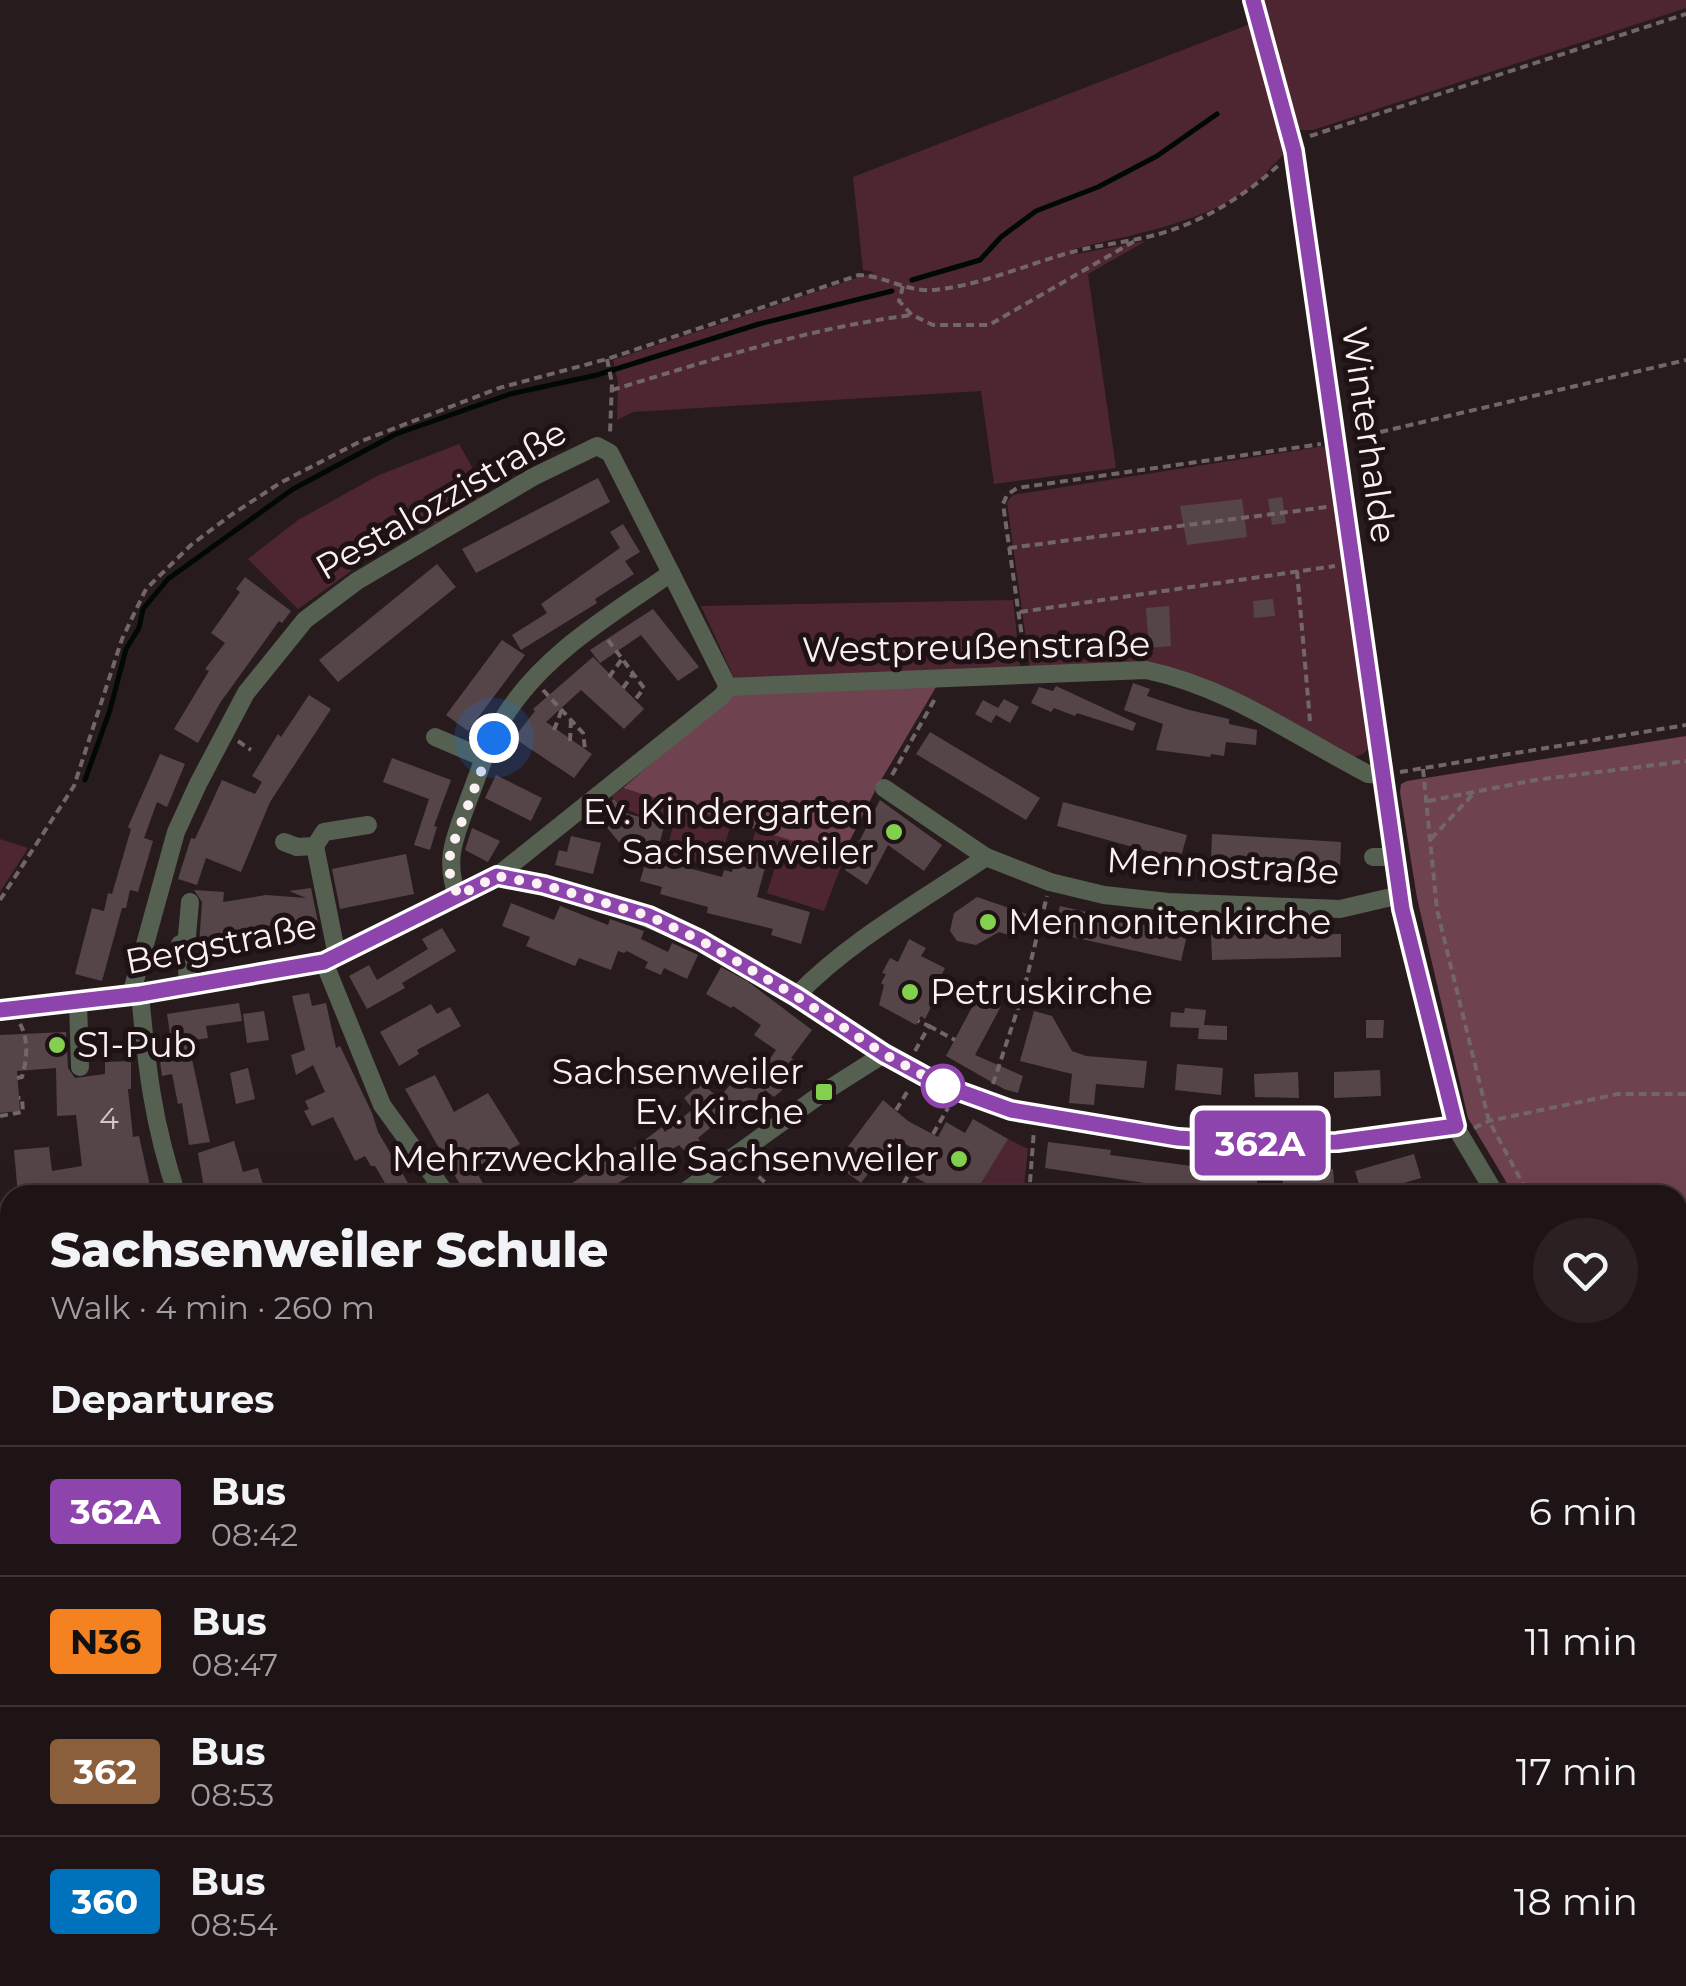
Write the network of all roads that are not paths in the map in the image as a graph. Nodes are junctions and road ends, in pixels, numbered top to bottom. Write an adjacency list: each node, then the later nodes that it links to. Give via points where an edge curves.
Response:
1 (1253, 0): 6 (street, Winterhalde, via 1293,146)
2 (671, 574): 3 (street); 5 (street, via 563,648 503,718); 20 (street, Pestalozzistraße, via 610,452 596,446 566,457 357,581 306,620 246,693 198,784)
3 (728, 687): 6 (street, Westpreußenstraße, via 1158,672 1230,698 1368,774); 14 (street, Bergstraße)
4 (436, 736): 5 (street)
5 (484, 758): 16 (street, via 450,852)
6 (1381, 770): 13 (street, Winterhalde)
7 (884, 788): 11 (street, Mennostraße)
8 (368, 825): 10 (street, via 324,832)
9 (284, 842): 10 (street)
10 (315, 846): 18 (street)
11 (986, 856): 15 (street, Mennostraße, via 1104,895 1340,908); 21 (street)
12 (1373, 856): 13 (street)
13 (1394, 857): 15 (street, Winterhalde)
14 (497, 876): 16 (street, Bergstraße); 21 (street, via 649,916)
15 (1400, 895): 26 (street)
16 (458, 896): 18 (street, Bergstraße)
17 (190, 902): 19 (street, via 183,946)
18 (331, 959): 19 (street, Bergstraße); 28 (street, via 382,1105)
19 (188, 987): 20 (street, Bergstraße)
20 (136, 995): 22 (street, Bergstraße); 27 (street, via 150,1098)
21 (796, 996): 24 (street)
22 (78, 1002): 23 (street, Bergstraße); 25 (street)
23 (5, 1006)
24 (884, 1054): 26 (street, via 958,1091 1036,1115 1178,1138 1337,1142); 29 (street)
25 (80, 1067)
26 (1456, 1126): 30 (street)
27 (174, 1185)
28 (440, 1185)
29 (694, 1185)
30 (1490, 1185)

